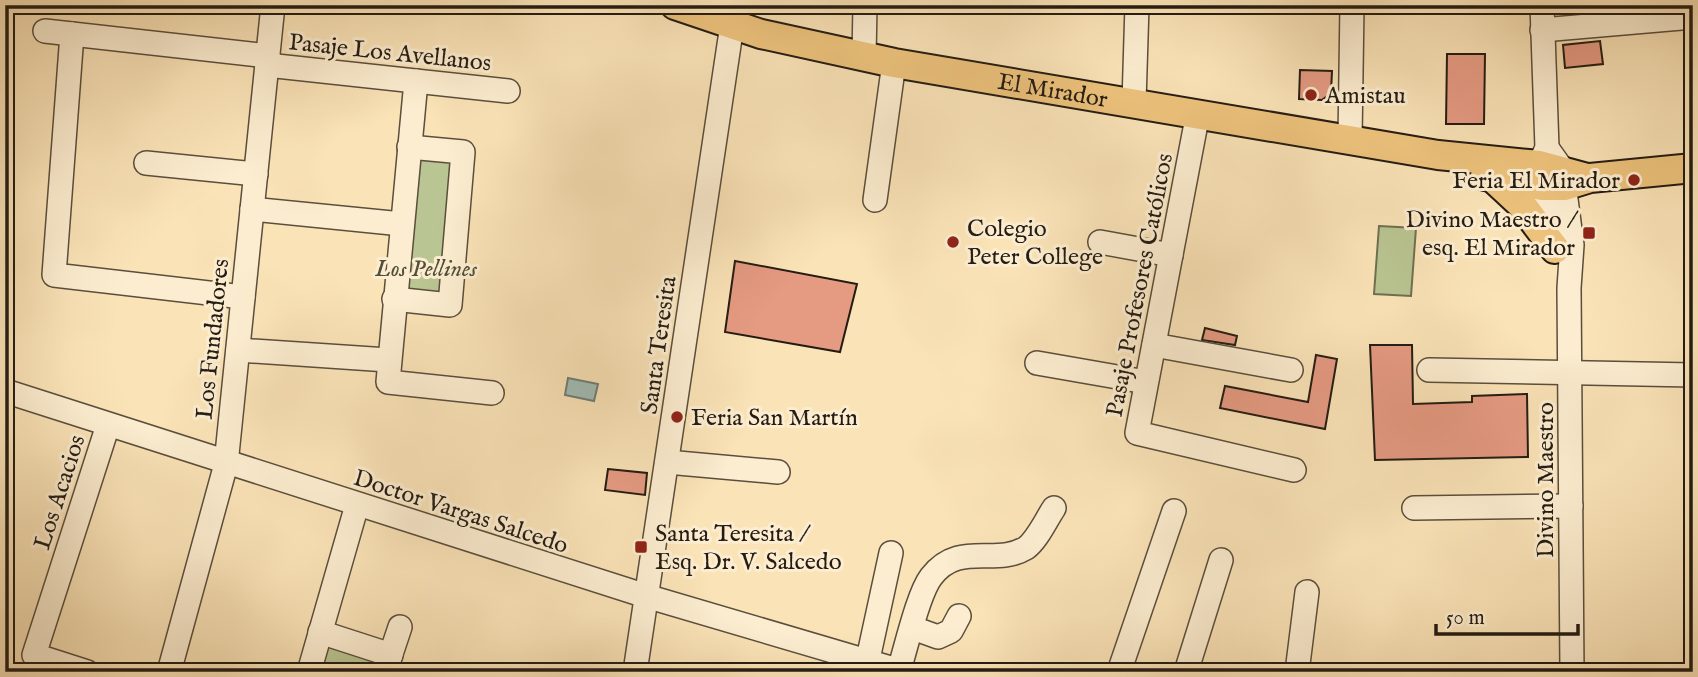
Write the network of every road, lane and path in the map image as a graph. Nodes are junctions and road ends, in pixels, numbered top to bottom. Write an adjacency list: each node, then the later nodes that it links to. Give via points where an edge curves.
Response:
1 (273, 5): 13 (street, Los Fundadores)
2 (675, 5): 8 (main road, El Mirador)
3 (865, 5): 12 (street)
4 (1137, 5): 17 (street)
5 (1352, 5): 19 (street)
6 (1542, 5): 9 (street, Divino Maestro)
7 (1691, 13): 9 (street)
8 (732, 25): 12 (main road, El Mirador); 48 (street, Santa Teresita)
9 (1542, 30): 24 (street, Divino Maestro)
10 (45, 31): 11 (street, Pasaje Los Avellanos)
11 (72, 34): 13 (street, Pasaje Los Avellanos); 34 (street, via 54,275)
12 (864, 57): 14 (main road, El Mirador)
13 (267, 60): 15 (street, Pasaje Los Avellanos); 25 (street, Los Fundadores)
14 (894, 63): 17 (main road, El Mirador); 27 (street)
15 (416, 81): 16 (street, Pasaje Los Avellanos); 20 (street)
16 (508, 91)
17 (1133, 102): 18 (main road, El Mirador)
18 (1198, 113): 19 (main road, El Mirador); 32 (street, Pasaje Profesores Católicos)
19 (1350, 139): 21 (main road, El Mirador)
20 (410, 147): 29 (street); 35 (street, via 463,152 450,305)
21 (1438, 155): 24 (main road, El Mirador); 26 (main road, El Mirador)
22 (146, 163): 25 (street)
23 (1693, 168): 24 (main road, El Mirador)
24 (1557, 172): 26 (main road, El Mirador); 31 (street, Divino Maestro); 33 (street, Divino Maestro, via 1572,245)
25 (256, 174): 28 (street, Los Fundadores)
26 (1493, 178): 31 (main road, via 1521,204)
27 (875, 200)
28 (252, 209): 29 (street); 34 (street, Los Fundadores)
29 (402, 223): 35 (street)
30 (1100, 242): 32 (street)
31 (1555, 250): 33 (street, Divino Maestro)
32 (1171, 255): 36 (street, Pasaje Profesores Católicos)
33 (1569, 288): 42 (street, Divino Maestro)
34 (243, 297): 37 (street, Los Fundadores)
35 (394, 299): 38 (street)
36 (1154, 345): 40 (street); 44 (street, Pasaje Profesores Católicos)
37 (238, 350): 38 (street); 49 (street, Los Fundadores)
38 (388, 360): 46 (street, via 388,382)
39 (1037, 363): 44 (street)
40 (1291, 370)
41 (1429, 370): 42 (street)
42 (1571, 374): 43 (street); 53 (street, Divino Maestro)
43 (1693, 375)
44 (1146, 382): 50 (street, Pasaje Profesores Católicos, via 1137,433)
45 (5, 391): 47 (street, Doctor Vargas Salcedo)
46 (492, 393)
47 (108, 425): 49 (street, Doctor Vargas Salcedo); 68 (street, Los Acacios, via 34,655)
48 (667, 462): 51 (street); 60 (street, Santa Teresita)
49 (226, 464): 52 (street, Doctor Vargas Salcedo); 69 (street, Los Fundadores)
50 (1294, 470)
51 (778, 472)
52 (357, 505): 60 (street, Doctor Vargas Salcedo); 64 (street)
53 (1571, 506): 55 (street); 75 (street, Divino Maestro)
54 (1054, 508): 63 (street, via 1028,546 1015,553 971,554 946,562 929,579)
55 (1414, 508)
56 (1174, 511): 72 (street)
57 (891, 553): 65 (street)
58 (1222, 560): 73 (street)
59 (1307, 592): 74 (street)
60 (646, 596): 65 (street, Doctor Vargas Salcedo); 71 (street, Santa Teresita)
61 (958, 616): 63 (street, via 951,631 938,637)
62 (400, 627): 66 (street)
63 (913, 628): 67 (street)
64 (320, 632): 66 (street); 70 (street)
65 (857, 662): 67 (street, Doctor Vargas Salcedo)
66 (388, 663)
67 (902, 671)
68 (87, 672)
69 (169, 672)
70 (309, 672)
71 (635, 672)
72 (1119, 672)
73 (1185, 672)
74 (1297, 672)
75 (1572, 672)

